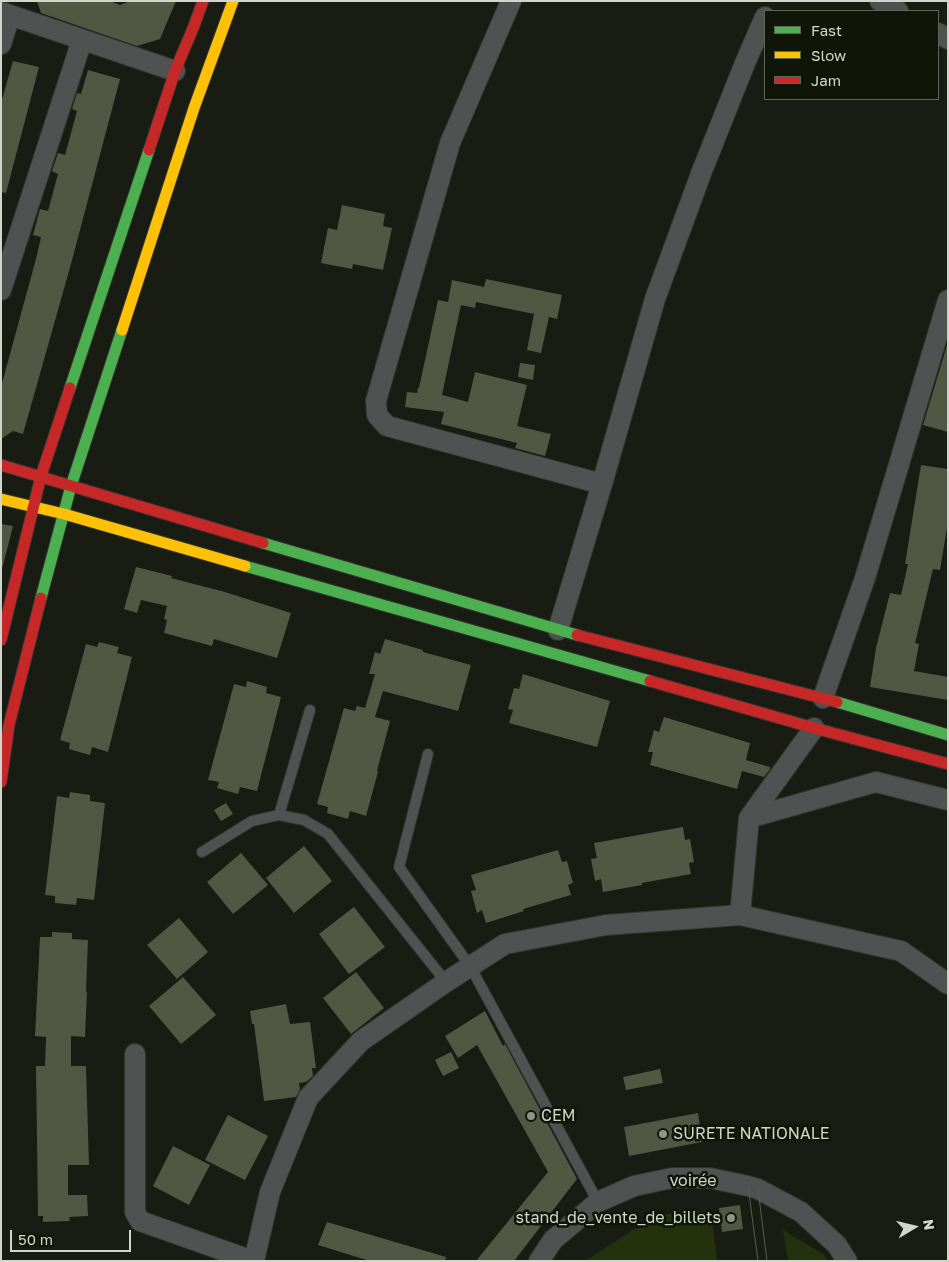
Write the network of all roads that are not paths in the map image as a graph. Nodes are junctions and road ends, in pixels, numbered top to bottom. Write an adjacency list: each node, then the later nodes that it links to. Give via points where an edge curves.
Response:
1 (203, 1): 10 (main road)
2 (233, 1): 16 (main road, via 194,108)
3 (511, 1): 15 (street, via 450,143 376,401 377,415 386,426)
4 (880, 1): 5 (street)
5 (896, 10)
6 (6, 14): 8 (street); 9 (street)
7 (764, 19): 15 (street, via 702,171 655,299)
8 (82, 40): 10 (street); 11 (street)
9 (1, 44)
10 (175, 71): 14 (main road)
11 (1, 290)
12 (948, 300): 22 (street, via 865,578)
13 (1, 465): 14 (main road)
14 (41, 476): 16 (main road); 18 (main road)
15 (602, 484): 20 (street)
16 (71, 486): 19 (main road); 20 (main road)
17 (1, 499): 18 (main road)
18 (34, 507): 19 (main road); 21 (main road)
19 (64, 514): 24 (main road); 28 (main road, via 10,725)
20 (558, 630): 22 (main road)
21 (1, 640)
22 (823, 698): 25 (main road)
23 (310, 710): 30 (lane)
24 (814, 728): 27 (main road); 31 (street)
25 (948, 735)
26 (428, 754): 34 (lane, via 399,867)
27 (948, 764)
28 (1, 782)
29 (948, 800): 31 (street, via 876,782)
30 (279, 815): 32 (lane, via 252,820); 35 (lane, via 304,820 328,834)
31 (749, 818): 33 (street)
32 (202, 852)
33 (740, 915): 34 (street, via 606,925 515,942 505,944); 36 (street, via 901,951)
34 (470, 966): 35 (street); 38 (lane)
35 (446, 982): 39 (street, via 362,1041 308,1098 270,1192)
36 (948, 984)
37 (135, 1054): 39 (street, via 135,1212 140,1221)
38 (598, 1202): 40 (street, voirée, via 553,1240); 41 (street, voirée, via 634,1186 672,1178 710,1178 748,1186 801,1212 837,1245)
39 (254, 1261)
40 (539, 1261)
41 (847, 1261)

